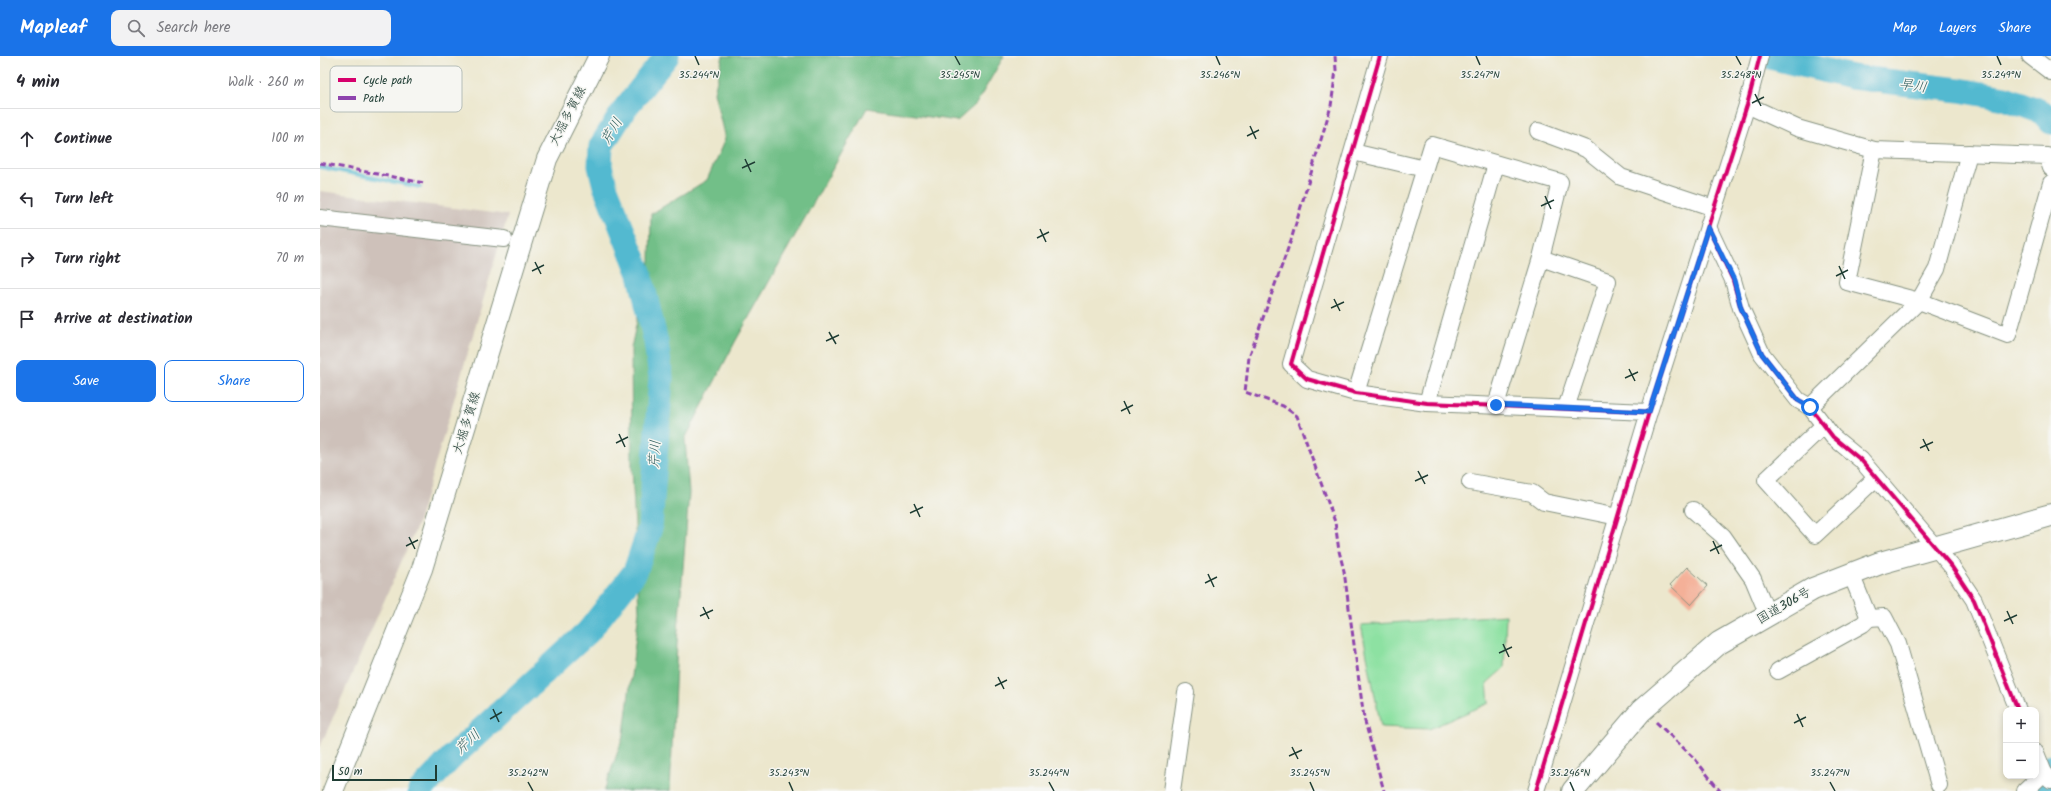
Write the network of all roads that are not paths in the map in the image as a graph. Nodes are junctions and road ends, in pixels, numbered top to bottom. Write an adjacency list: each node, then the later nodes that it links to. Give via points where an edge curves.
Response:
1 (599, 56): 41 (main road, 大堀多賀線, via 547,159 422,569)
2 (1380, 56): 7 (street)
3 (1760, 56): 4 (street)
4 (1747, 105): 6 (street, via 1797,128); 13 (street)
5 (1538, 131): 13 (street, via 1586,149 1621,176)
6 (1874, 150): 8 (street); 18 (street, via 1847,282)
7 (1353, 152): 11 (street); 19 (street, via 1291,364 1306,379)
8 (1969, 154): 10 (street, via 2047,156); 18 (street, via 1937,269)
9 (1496, 164): 11 (street, via 1432,145); 17 (street, via 1560,182); 20 (street)
10 (2051, 168)
11 (1425, 170): 19 (street)
12 (2051, 183): 18 (street, via 2008,335)
13 (1714, 208): 15 (street)
14 (320, 218): 16 (street)
15 (1708, 227): 22 (street, via 1734,280 1741,308 1762,354 1798,400); 24 (street)
16 (504, 239)
17 (1541, 258): 21 (street); 23 (street, via 1608,281)
18 (1919, 301): 22 (street)
19 (1356, 393): 20 (street)
20 (1427, 403): 21 (street)
21 (1496, 405): 23 (street)
22 (1810, 407): 25 (street)
23 (1566, 408): 24 (street)
24 (1649, 412): 30 (street)
25 (1824, 425): 26 (street); 26 (street, via 1766,480 1815,534)
26 (1876, 478): 31 (street)
27 (1470, 482): 30 (street, via 1532,493 1550,504)
28 (1693, 510): 33 (street, via 1723,536 1753,579)
29 (2051, 515): 31 (highway, 国道306号)
30 (1618, 517): 43 (street)
31 (1935, 548): 32 (highway, 国道306号); 37 (street, via 1952,567 1974,600)
32 (1851, 574): 33 (highway, 国道306号, via 1813,589); 34 (street)
33 (1768, 615): 44 (highway, 国道306号, via 1719,643 1641,711)
34 (1869, 618): 35 (street, via 1863,624); 40 (street, via 1884,616 1898,644)
35 (1778, 671)
36 (1186, 692): 42 (street)
37 (2017, 707)
38 (2039, 759): 39 (street)
39 (2048, 777): 45 (street)
40 (1939, 785)
41 (333, 791)
42 (1172, 791)
43 (1536, 791)
44 (1573, 791)
45 (2025, 791)

